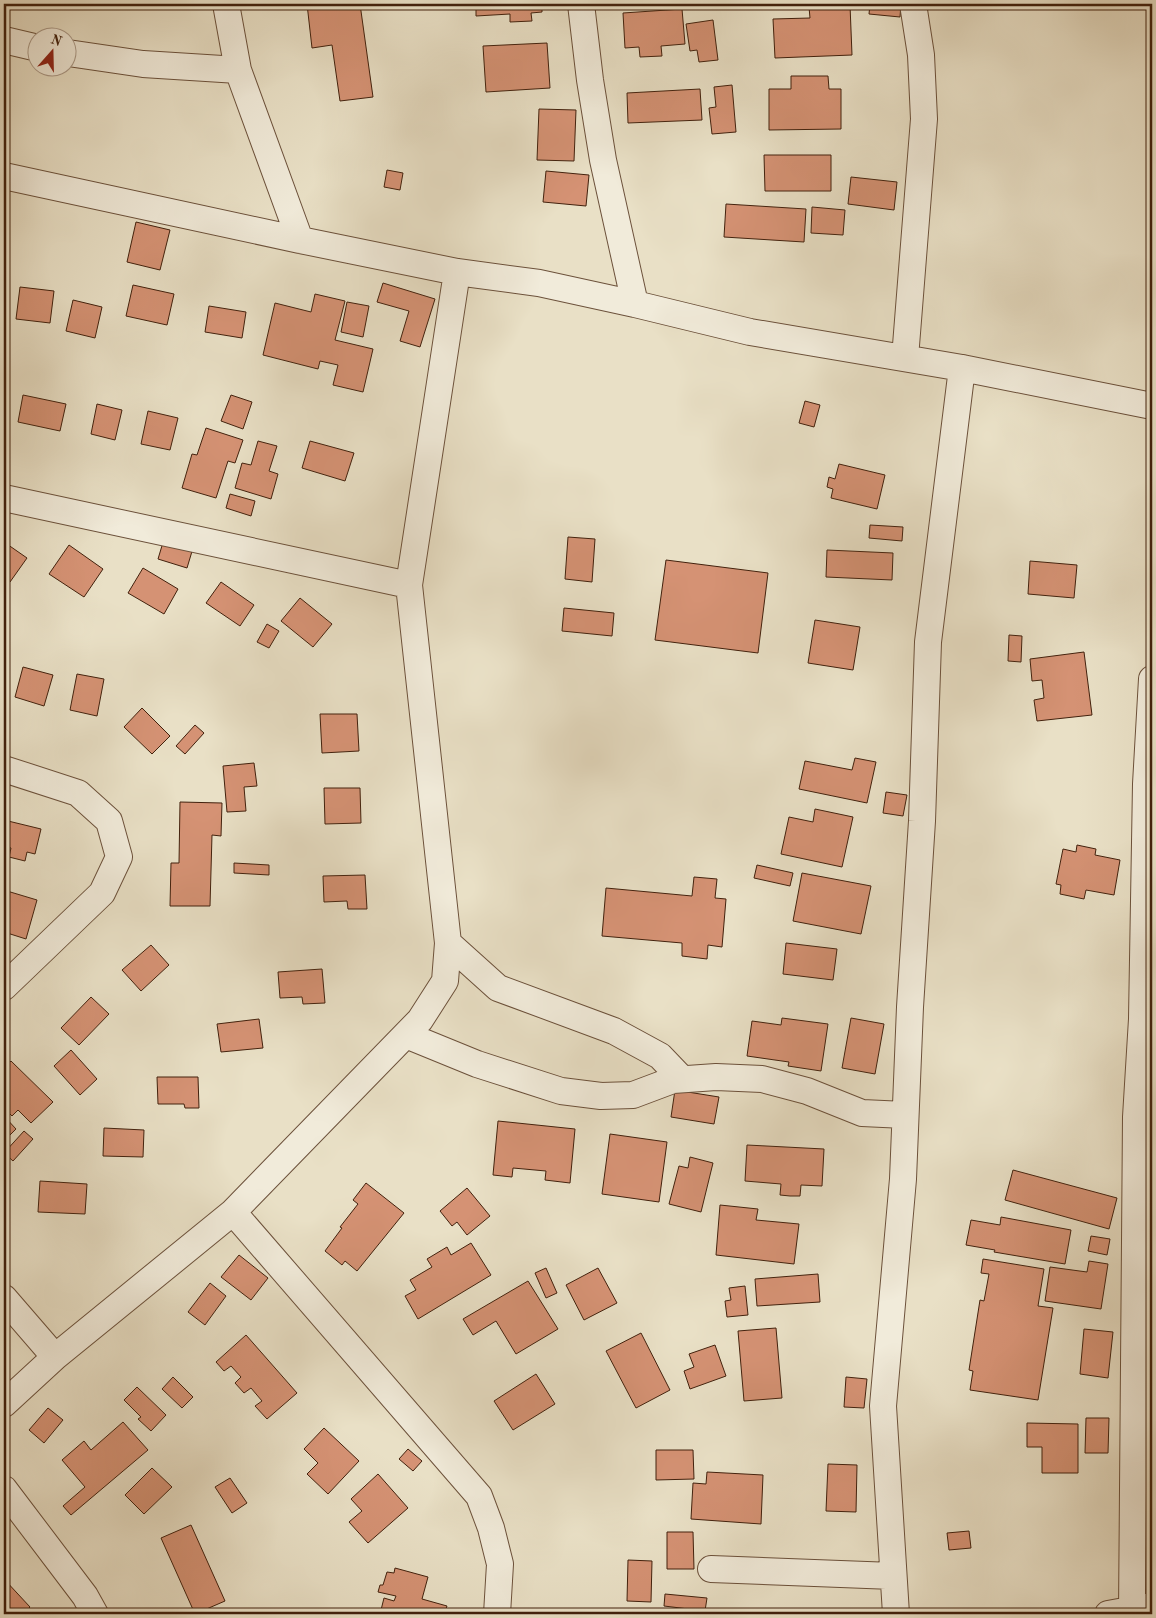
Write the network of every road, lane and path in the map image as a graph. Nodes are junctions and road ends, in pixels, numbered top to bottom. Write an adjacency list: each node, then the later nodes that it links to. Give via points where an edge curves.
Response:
1 (226, 4): 7 (street)
2 (581, 4): 11 (street, via 603,160)
3 (913, 4): 12 (street, via 921,55 924,119)
4 (4, 40): 5 (street)
5 (28, 46)
6 (78, 54): 7 (street, via 143,64)
7 (238, 70): 9 (street)
8 (4, 176): 9 (street)
9 (300, 240): 10 (street)
10 (457, 272): 11 (street, via 539,283); 16 (street)
11 (635, 304): 12 (street, via 750,332)
12 (905, 358): 13 (street)
13 (962, 368): 14 (street); 24 (street, via 928,642 922,821)
14 (1152, 406)
15 (4, 498): 16 (street)
16 (409, 585): 19 (street)
17 (1152, 679): 21 (street, via 1146,784)
18 (4, 769): 20 (street, via 78,794 109,821 119,857 102,893)
19 (448, 943): 22 (street, via 445,981 420,1020); 23 (street, via 498,988 614,1031 660,1056)
20 (4, 987)
21 (1147, 1019): 32 (street, via 1136,1118)
22 (406, 1035): 23 (street, via 477,1064 561,1090 601,1096 633,1095); 25 (street)
23 (682, 1079): 24 (street, via 762,1079 807,1091 862,1113)
24 (905, 1115): 31 (street, via 903,1179 883,1406)
25 (233, 1212): 27 (street); 34 (street, via 479,1496 500,1564)
26 (4, 1298): 27 (street)
27 (55, 1357): 28 (street)
28 (4, 1404)
29 (4, 1489): 33 (street, via 85,1596)
30 (711, 1569): 31 (street)
31 (894, 1576): 35 (street)
32 (1131, 1611)
33 (95, 1614)
34 (497, 1614)
35 (896, 1614)

